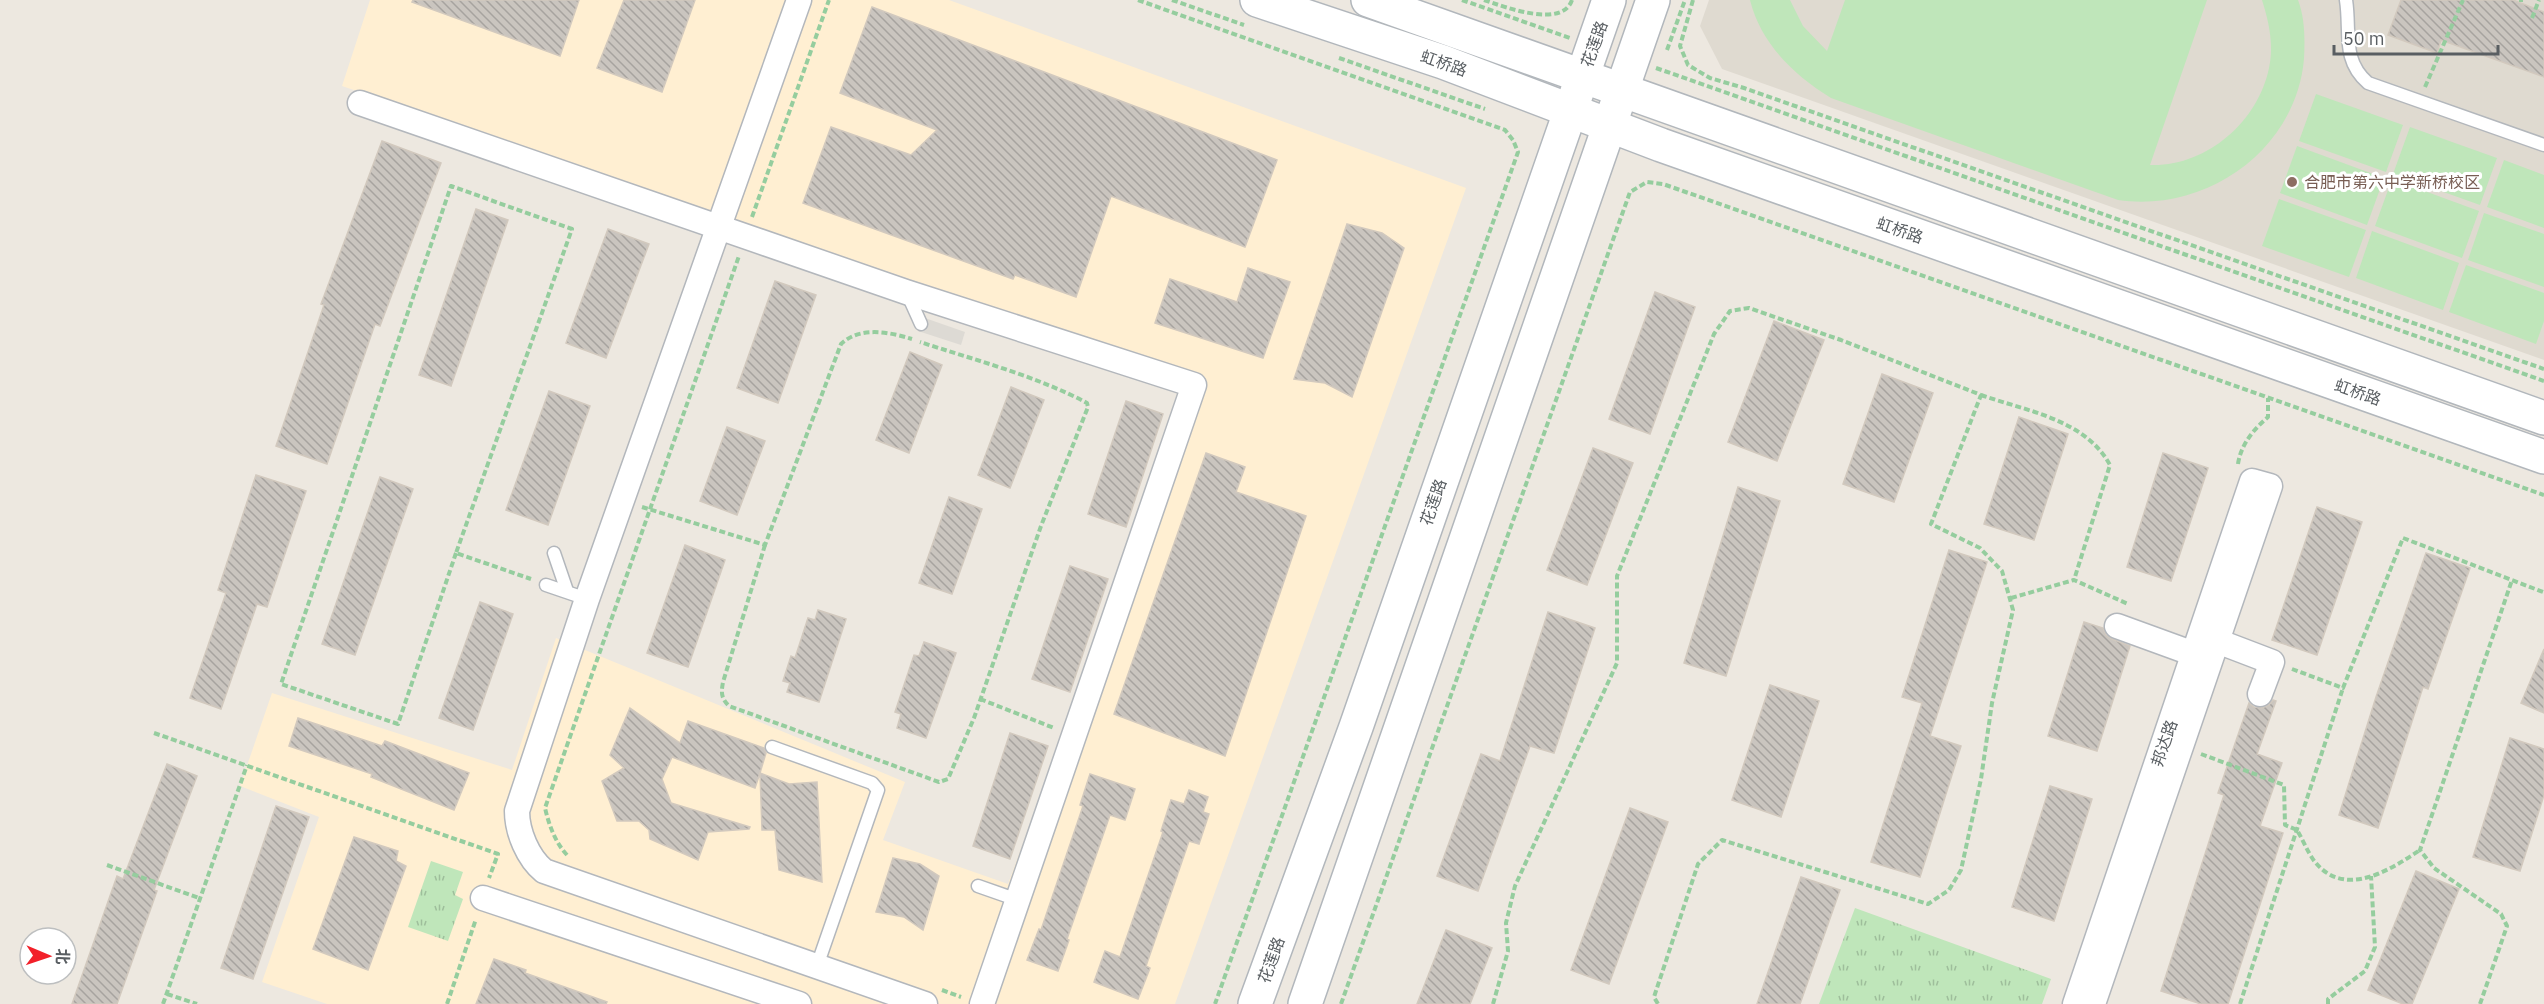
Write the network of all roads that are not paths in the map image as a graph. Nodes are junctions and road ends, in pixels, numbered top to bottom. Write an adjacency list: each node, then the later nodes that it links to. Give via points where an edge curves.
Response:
1 (799, 0): 17 (street)
2 (1257, 0): 9 (main road, 虹桥路)
3 (1368, 0): 7 (main road, 虹桥路)
4 (1609, 0): 8 (main road, 花莲路)
5 (1653, 0): 10 (main road)
6 (2346, 0): 15 (lane, via 2349,54 2357,71 2373,85)
7 (1459, 15): 8 (main road, 虹桥路); 9 (main road)
8 (1588, 61): 10 (main road, 虹桥路); 12 (main road, 花莲路)
9 (1443, 62): 12 (main road, 虹桥路)
10 (1621, 91): 13 (main road); 14 (main road, 虹桥路)
11 (360, 103): 17 (street)
12 (1570, 109): 13 (main road, 虹桥路); 18 (main road, 花莲路)
13 (1609, 125): 16 (main road, 虹桥路); 19 (main road)
14 (1750, 136): 16 (main road); 22 (main road, 虹桥路)
15 (2544, 146)
16 (1736, 172): 23 (main road, 虹桥路)
17 (719, 225): 20 (street); 26 (street, via 622,500)
18 (1523, 242): 19 (main road); 40 (main road, 花莲路, via 1356,727)
19 (1564, 256): 41 (main road)
20 (906, 292): 21 (lane); 34 (street, via 1194,385)
21 (921, 324)
22 (2544, 418)
23 (2544, 457)
24 (554, 553): 26 (lane)
25 (546, 585): 26 (lane)
26 (577, 595): 35 (street, via 517,811 531,856 549,873)
27 (2117, 626): 29 (street)
28 (2217, 641): 29 (street, 邦达路, via 2253,479); 30 (street, via 2272,662); 43 (street, 邦达路)
29 (2194, 654): 42 (street, 邦达路)
30 (2260, 694)
31 (772, 747): 35 (lane, via 872,783 878,790)
32 (978, 886): 34 (lane)
33 (483, 898): 39 (street)
34 (1018, 900): 38 (street)
35 (817, 966): 37 (street)
36 (931, 996): 37 (street)
37 (901, 1000)
38 (976, 1002)
39 (799, 1004)
40 (1255, 1004)
41 (1305, 1004)
42 (2075, 1004)
43 (2093, 1004)

